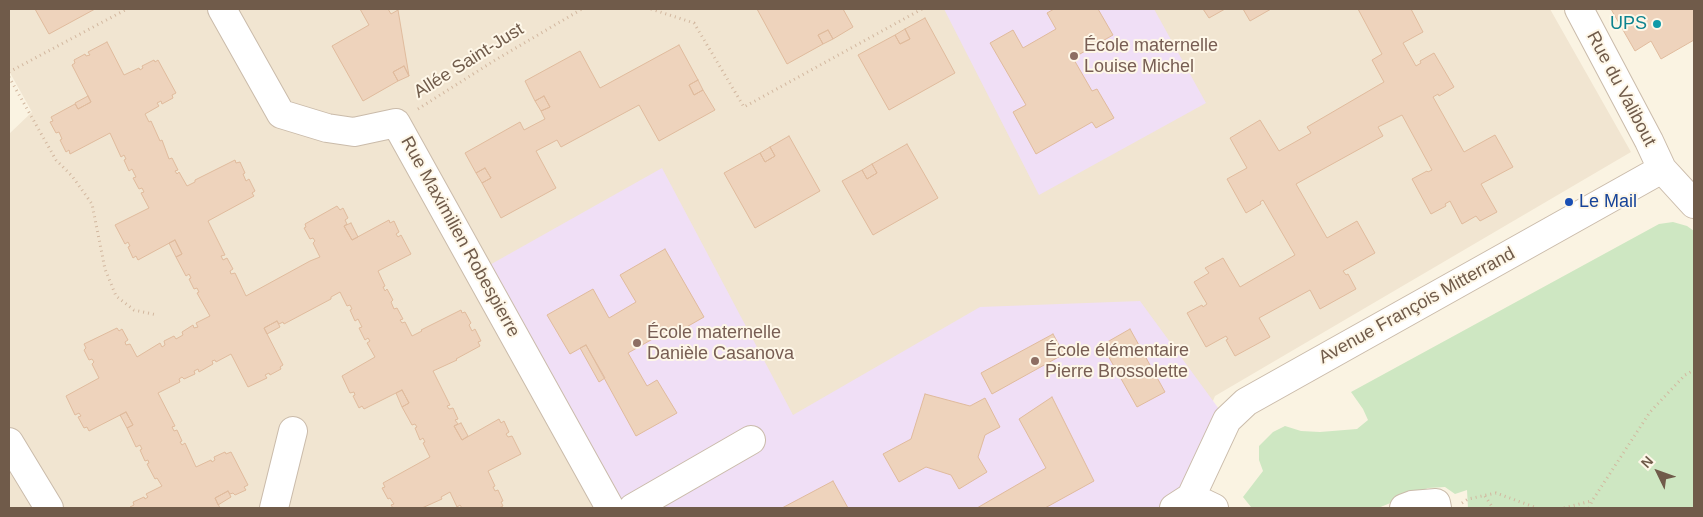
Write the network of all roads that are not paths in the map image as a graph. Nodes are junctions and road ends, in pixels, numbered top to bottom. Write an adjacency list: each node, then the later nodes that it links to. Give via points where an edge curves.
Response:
1 (222, 9): 12 (street, Rue Maximilien Robespierre, via 281,114 326,128 354,132 396,122)
2 (1579, 9): 3 (street, Rue du Valibout)
3 (1662, 169): 4 (street); 8 (street, Avenue François Mitterrand, via 1246,402 1227,420)
4 (1694, 204)
5 (293, 431): 11 (street)
6 (751, 440): 13 (street)
7 (9, 442): 10 (street)
8 (1193, 505)
9 (1449, 506): 14 (street, via 1436,503)
10 (48, 508)
11 (274, 508)
12 (610, 508)
13 (633, 508)
14 (1404, 508)

